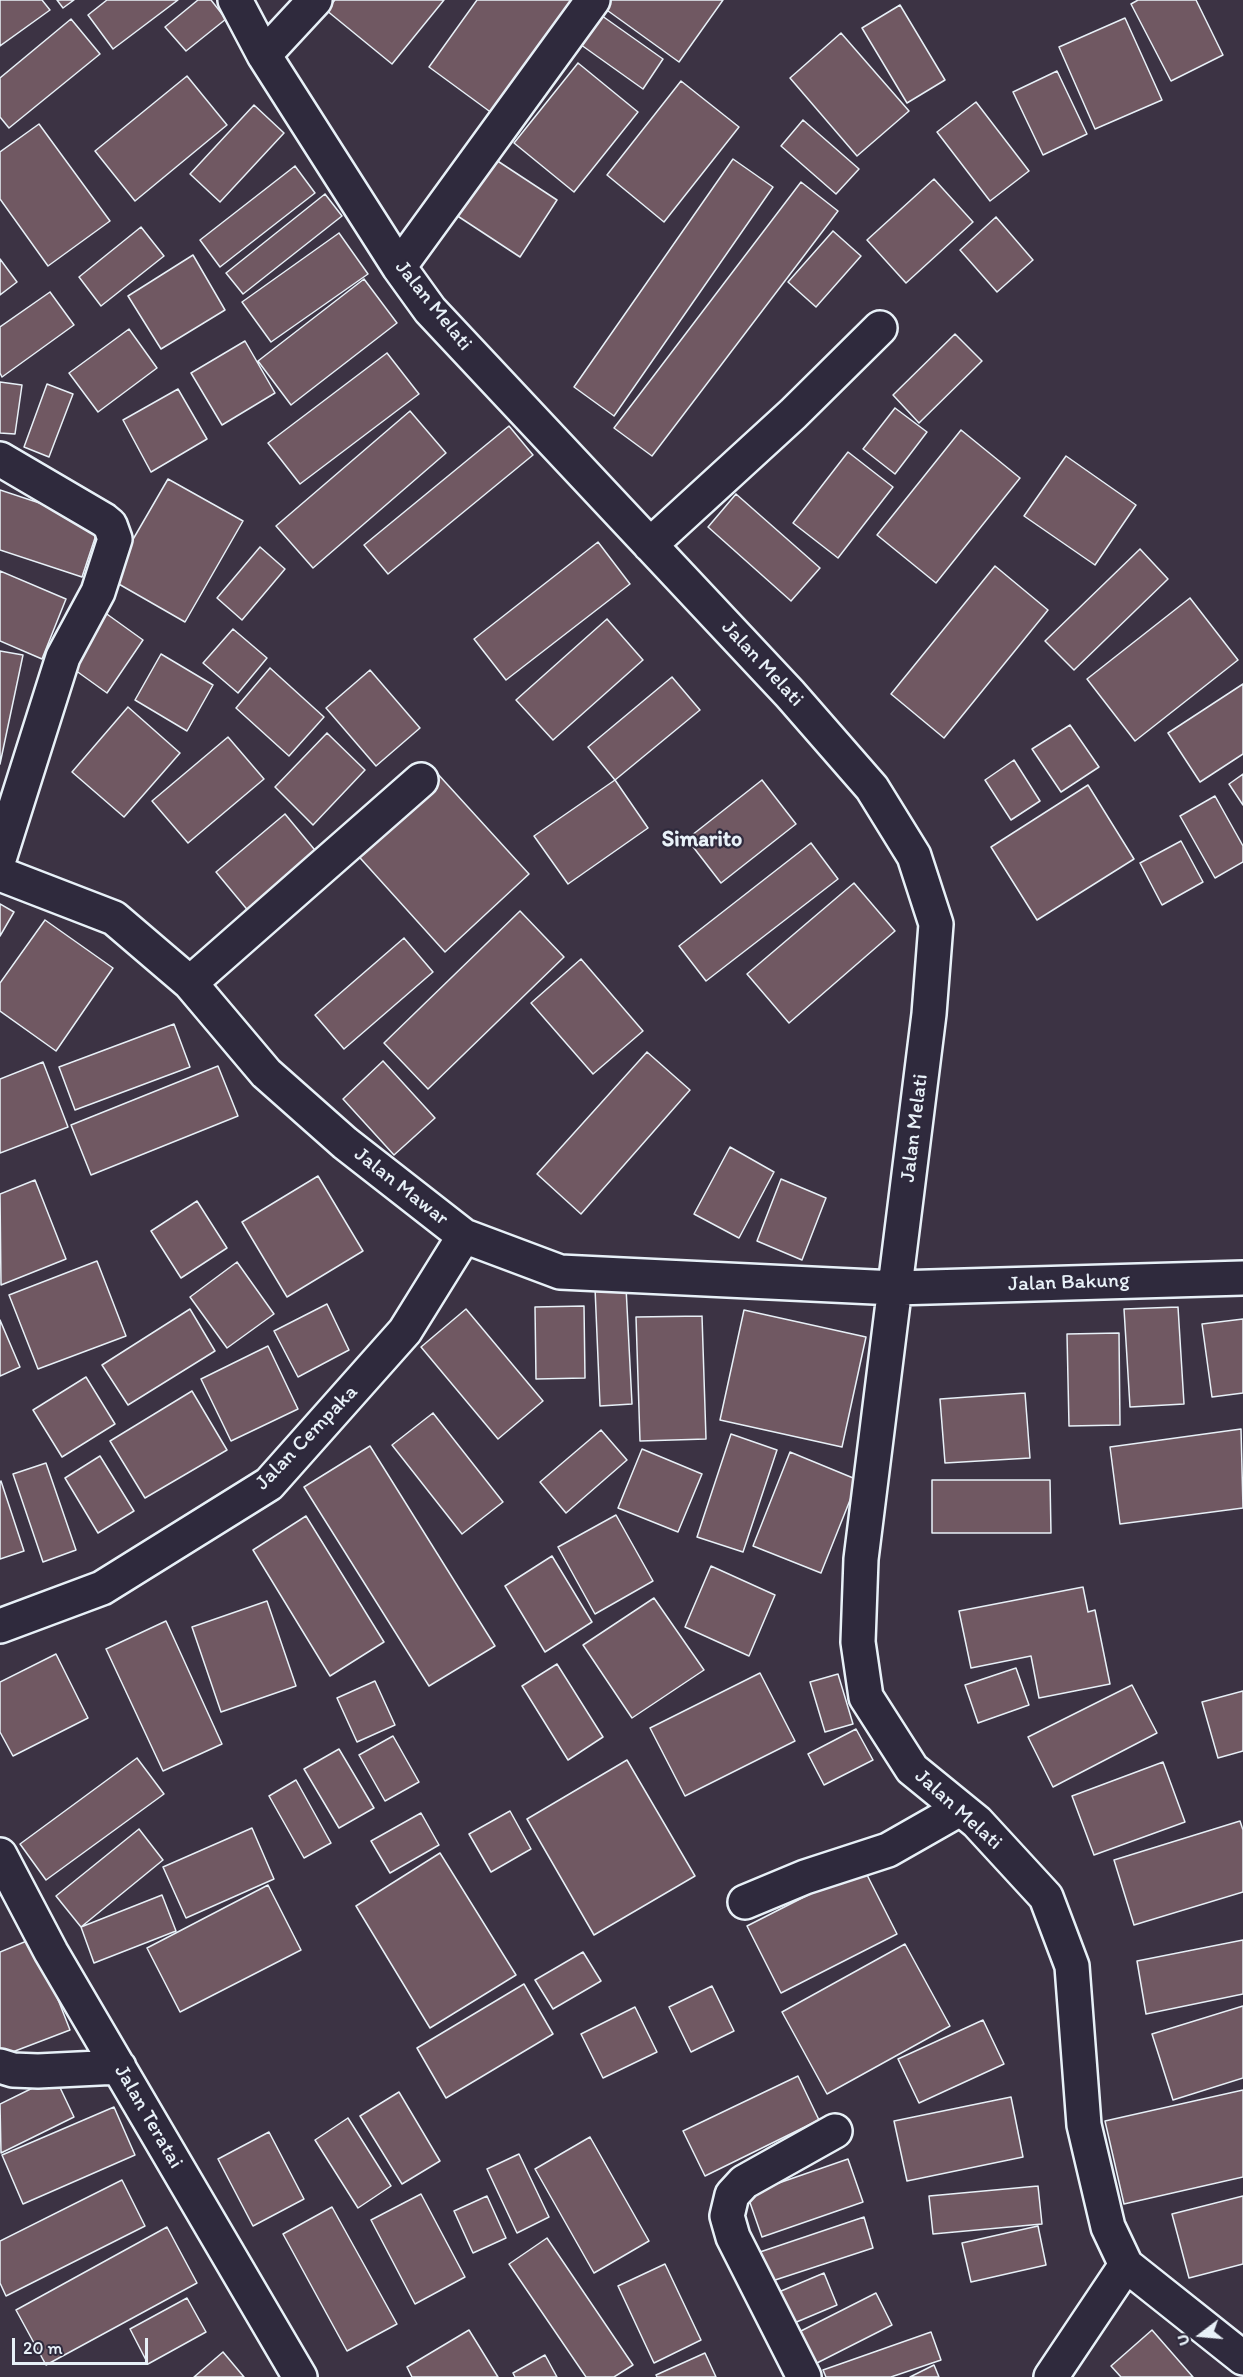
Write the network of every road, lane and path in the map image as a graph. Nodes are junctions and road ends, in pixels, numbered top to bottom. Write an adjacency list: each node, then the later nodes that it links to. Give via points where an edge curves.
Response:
1 (235, 0): 4 (street, Jalan Melati)
2 (315, 0): 4 (street)
3 (593, 0): 5 (street)
4 (264, 55): 5 (street, Jalan Melati)
5 (399, 267): 8 (street, Jalan Melati, via 430,310)
6 (880, 328): 8 (street)
7 (0, 459): 10 (street, via 105,520 115,539 98,592 63,657)
8 (650, 545): 15 (street, Jalan Melati, via 872,788 914,856 933,913 936,924 929,1014)
9 (421, 780): 12 (street)
10 (0, 856)
11 (0, 874): 12 (street, Jalan Mawar, via 114,918)
12 (190, 983): 13 (street, Jalan Mawar, via 266,1073 345,1143)
13 (464, 1236): 15 (street, Jalan Mawar, via 560,1272); 16 (street, Jalan Cempaka, via 405,1331 269,1484 102,1588)
14 (1243, 1278): 15 (street, Jalan Bakung)
15 (895, 1288): 17 (street, Jalan Melati, via 861,1559 858,1642 866,1697 912,1769)
16 (0, 1626)
17 (960, 1809): 19 (street, via 888,1850); 23 (street, Jalan Melati, via 977,1822 1046,1897 1072,1966 1084,2125 1108,2227)
18 (0, 1855): 21 (street, Jalan Teratai, via 51,1952)
19 (745, 1902)
20 (0, 2066): 21 (street, via 38,2071)
21 (119, 2067): 25 (street, Jalan Teratai)
22 (835, 2131): 26 (street, via 744,2182 732,2195 727,2216 733,2237)
23 (1126, 2265): 24 (street, Jalan Melati); 27 (street)
24 (1243, 2358)
25 (300, 2377)
26 (804, 2377)
27 (1050, 2377)

